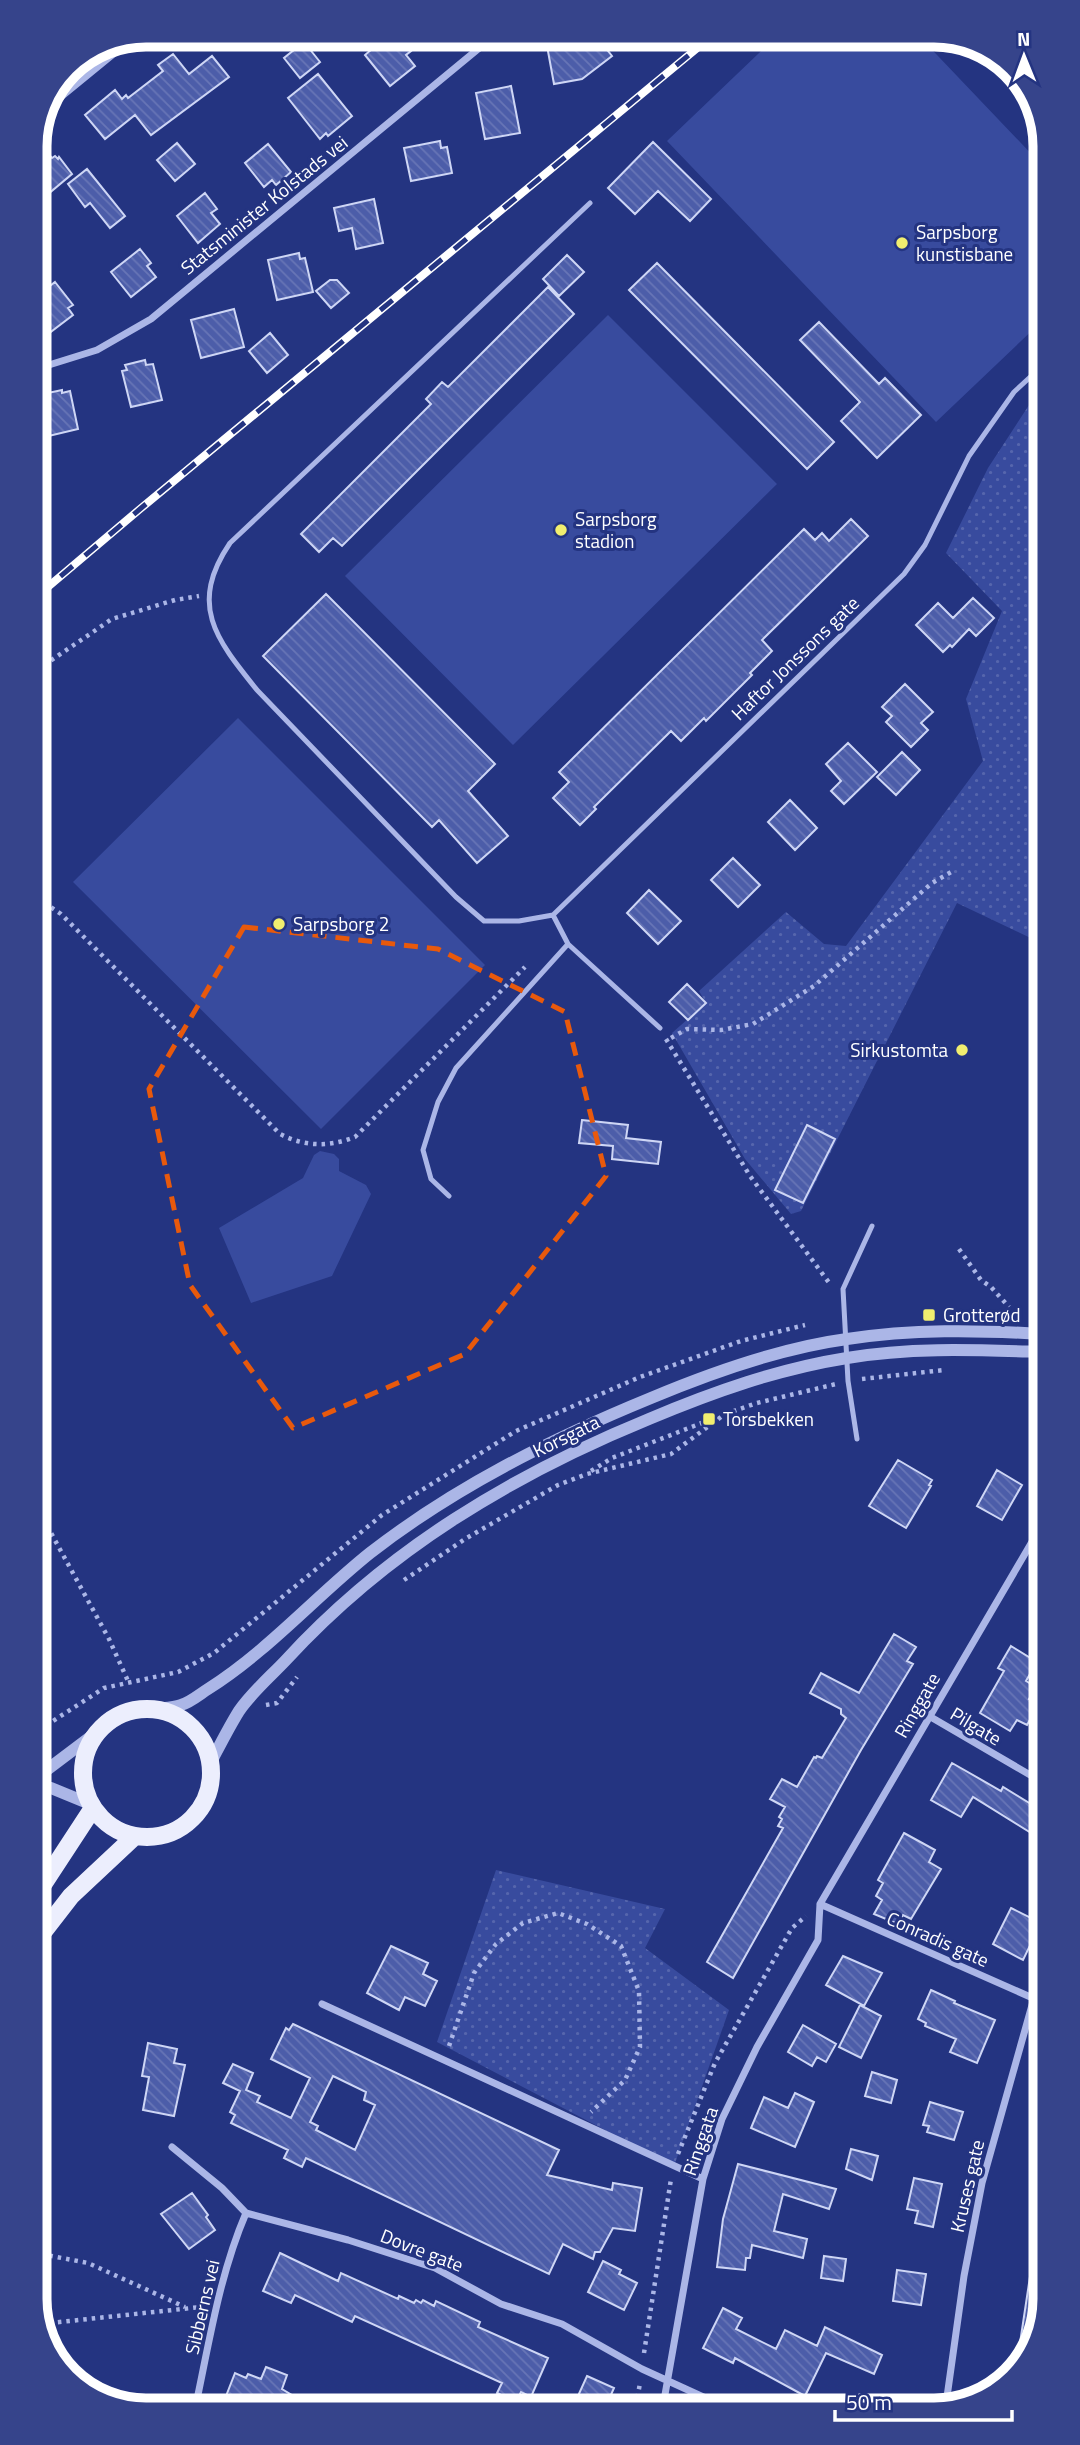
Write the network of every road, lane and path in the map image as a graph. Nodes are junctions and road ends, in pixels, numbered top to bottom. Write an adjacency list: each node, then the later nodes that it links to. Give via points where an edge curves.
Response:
1 (480, 47): 5 (street, Statsminister Kolstads vei, via 151,319 97,350)
2 (115, 53): 3 (street)
3 (60, 98)
4 (590, 202): 7 (lane, via 230,543 218,562)
5 (47, 366)
6 (1033, 374): 11 (lane, Haftor Jonssons gate, via 1014,392 969,456 925,545 904,574)
7 (209, 595): 8 (path, via 112,619); 11 (lane, via 216,631 257,690 456,897 484,921 519,922)
8 (47, 663)
9 (953, 871): 15 (path, via 932,883 814,986 752,1024 721,1030 687,1029)
10 (47, 905): 13 (path, via 280,1134 296,1142 341,1143 355,1138)
11 (553, 915): 12 (lane)
12 (568, 944): 14 (lane); 16 (lane, via 456,1068 438,1102 423,1150 431,1179)
13 (531, 961)
14 (660, 1028): 15 (path)
15 (667, 1041): 19 (path, via 750,1176 834,1289)
16 (449, 1196)
17 (872, 1226): 19 (lane)
18 (959, 1249): 20 (path, via 981,1280)
19 (843, 1289): 22 (lane)
20 (1009, 1307)
21 (1033, 1333): 22 (street, Korsgata, via 929,1332)
22 (846, 1339): 24 (lane); 36 (street, Korsgata, via 704,1376 504,1465 369,1554 232,1673 180,1706)
23 (1033, 1352): 24 (street, Korsgata, via 911,1351)
24 (847, 1358): 26 (lane); 39 (street, Korsgata, via 737,1385 616,1432 439,1527 344,1600 300,1644 240,1709)
25 (956, 1369): 26 (path)
26 (848, 1381): 27 (path); 28 (lane)
27 (725, 1414): 29 (path, via 612,1458); 29 (path, via 671,1454)
28 (856, 1439)
29 (587, 1474): 32 (path, via 543,1492)
30 (47, 1526): 34 (path)
31 (1033, 1540): 37 (street, Ringgate)
32 (399, 1583)
33 (299, 1675): 35 (path, via 277,1703 265,1705)
34 (128, 1681)
35 (258, 1700)
36 (155, 1709): 38 (main road, via 134,1710); 39 (main road, via 192,1726)
37 (929, 1716): 41 (street, Pilgate); 46 (street, Ringgate)
38 (97, 1732): 40 (street); 43 (main road, via 83,1766 83,1786)
39 (211, 1762): 44 (main road, via 208,1793 193,1820 176,1832)
40 (47, 1771)
41 (1033, 1777)
42 (47, 1788): 43 (street)
43 (91, 1806): 44 (main road, via 111,1826); 45 (main road)
44 (134, 1837): 47 (main road, via 71,1896)
45 (47, 1878)
46 (820, 1904): 48 (street, Conradis gate); 54 (street, Ringgata, via 818,1940 722,2119)
47 (47, 1927)
48 (1033, 1998)
49 (1033, 2002): 61 (street, Kruses gate, via 982,2183)
50 (322, 2004): 52 (street)
51 (448, 2048): 52 (path, via 474,1973 496,1944 523,1923 558,1913 587,1924 621,1946 639,1991 640,2047 625,2080)
52 (580, 2123): 54 (street)
53 (172, 2147): 55 (street)
54 (703, 2179): 60 (street, Ringgata)
55 (246, 2213): 58 (street, Sibberns vei); 60 (street, Dovre gate, via 435,2268 501,2304 562,2324)
56 (47, 2255): 57 (path, via 88,2263)
57 (186, 2307): 58 (path); 59 (path)
58 (216, 2308): 62 (street, Sibberns vei)
59 (50, 2323)
60 (667, 2381): 63 (street, Ringgata); 64 (street, Dovre gate)
61 (947, 2397)
62 (197, 2398)
63 (664, 2398)
64 (705, 2398)

